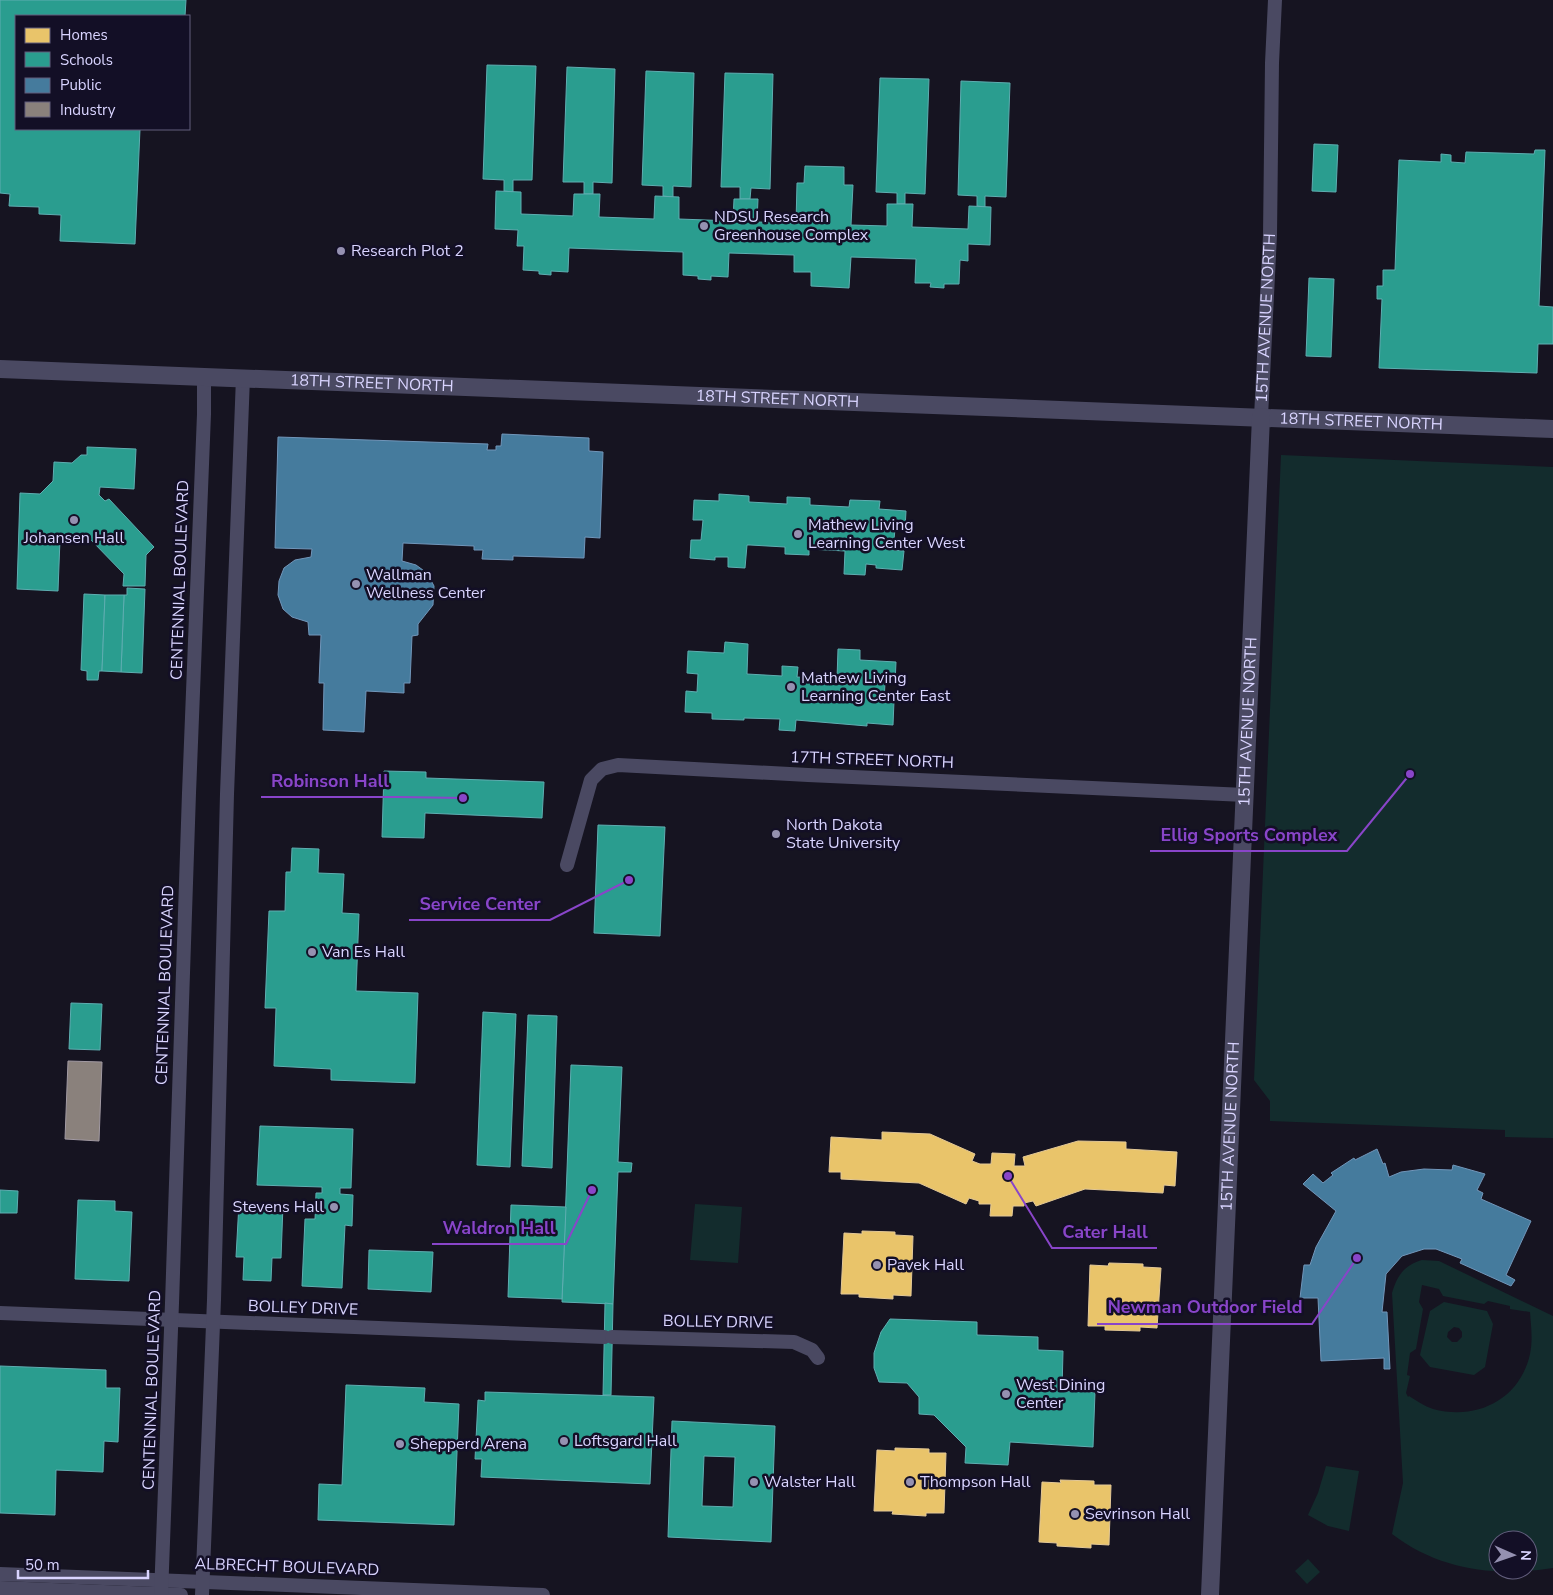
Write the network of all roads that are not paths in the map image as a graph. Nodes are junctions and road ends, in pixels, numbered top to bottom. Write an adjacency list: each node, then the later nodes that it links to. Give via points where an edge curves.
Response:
1 (1274, 0): 5 (street, 15TH AVENUE NORTH, via 1270,235)
2 (0, 368): 3 (street, 18TH STREET NORTH)
3 (204, 376): 4 (street, 18TH STREET NORTH); 10 (street, CENTENNIAL BOULEVARD)
4 (243, 377): 5 (street, 18TH STREET NORTH); 11 (street)
5 (1261, 417): 6 (street, 18TH STREET NORTH); 7 (street, 15TH AVENUE NORTH)
6 (1553, 429)
7 (1245, 794): 8 (street, 17TH STREET NORTH, via 618,765 602,769 590,780); 20 (street, 15TH AVENUE NORTH)
8 (567, 865)
9 (0, 1313): 10 (street, BOLLEY DRIVE)
10 (172, 1319): 11 (street, BOLLEY DRIVE); 14 (street, CENTENNIAL BOULEVARD)
11 (212, 1320): 12 (street, BOLLEY DRIVE, via 794,1342 812,1350); 16 (street)
12 (818, 1358)
13 (0, 1574): 14 (street, ALBRECHT BOULEVARD)
14 (162, 1580): 16 (street, ALBRECHT BOULEVARD); 17 (street, CENTENNIAL BOULEVARD)
15 (0, 1588): 17 (street)
16 (202, 1588): 19 (street, ALBRECHT BOULEVARD)
17 (161, 1595): 18 (street)
18 (181, 1595)
19 (544, 1595)
20 (1210, 1595)

